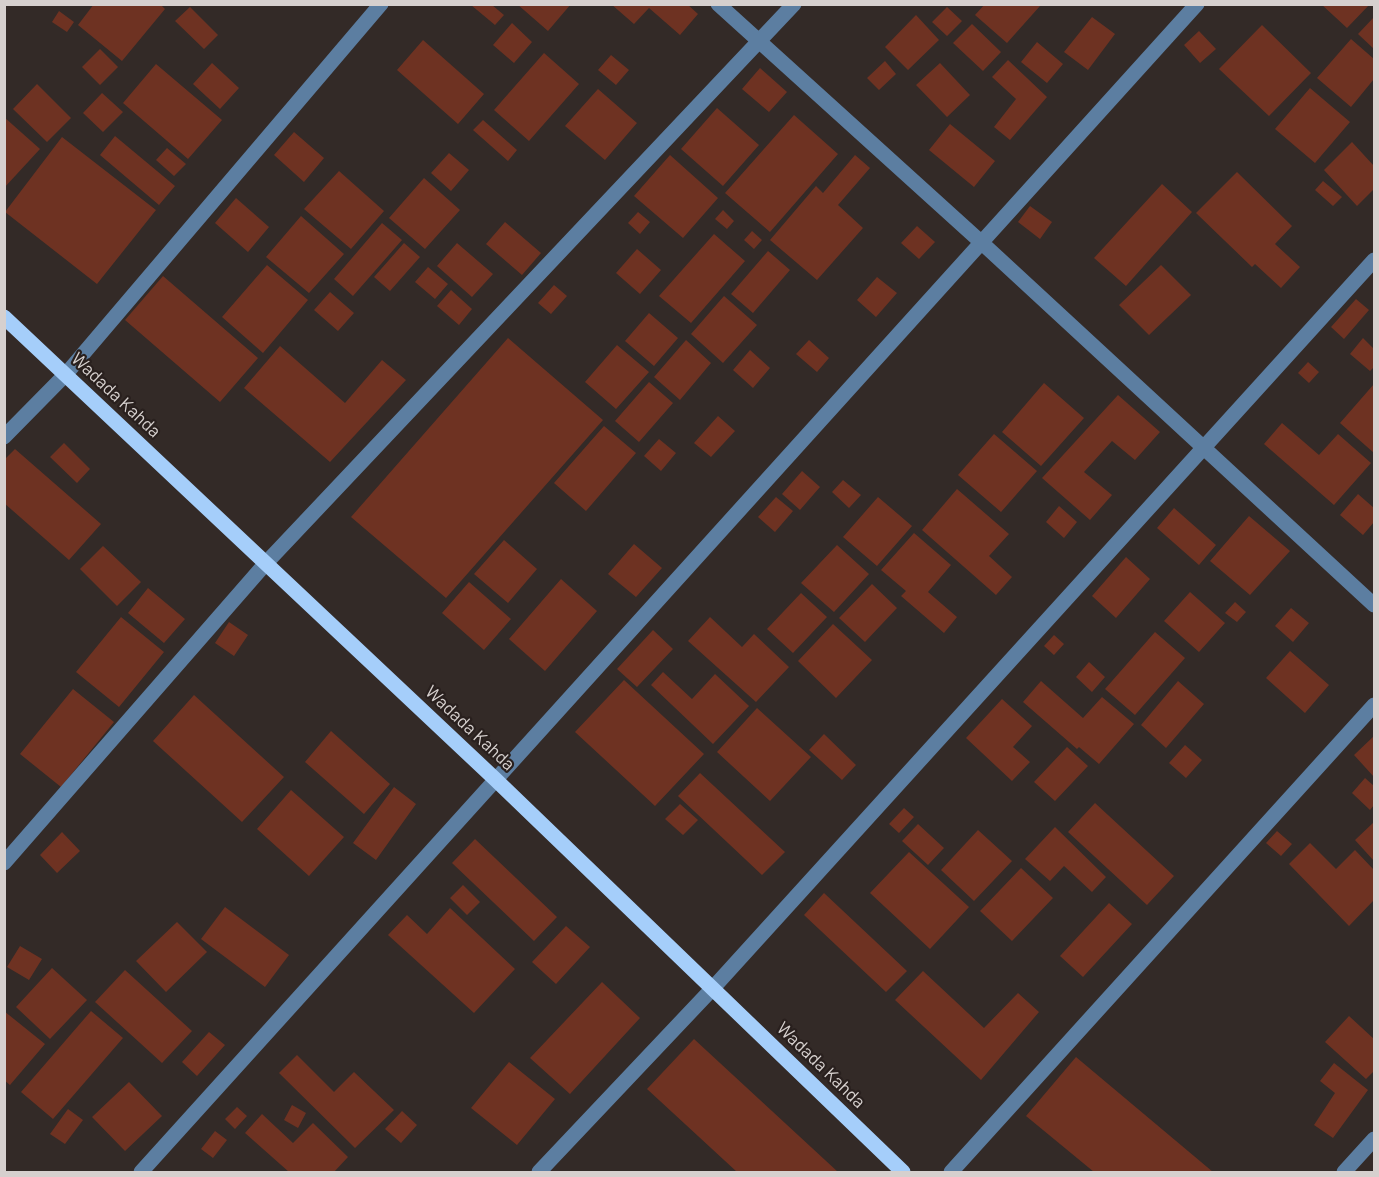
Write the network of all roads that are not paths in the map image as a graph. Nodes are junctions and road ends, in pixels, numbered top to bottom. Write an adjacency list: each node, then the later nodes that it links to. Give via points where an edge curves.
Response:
1 (381, 4): 9 (street)
2 (718, 4): 5 (street)
3 (794, 4): 5 (street)
4 (1197, 4): 6 (street)
5 (761, 42): 6 (street); 12 (street)
6 (982, 243): 11 (street); 15 (street)
7 (1374, 260): 11 (street)
8 (4, 317): 9 (main road, Wadada Kahda)
9 (66, 374): 10 (street); 12 (main road, Wadada Kahda)
10 (4, 437)
11 (1204, 448): 13 (street); 17 (street)
12 (266, 563): 15 (main road, Wadada Kahda); 16 (street)
13 (1374, 605)
14 (1374, 705): 22 (street)
15 (495, 779): 17 (main road, Wadada Kahda); 19 (street)
16 (4, 863)
17 (713, 988): 20 (street); 21 (main road, Wadada Kahda)
18 (1374, 1139): 23 (street)
19 (141, 1173)
20 (539, 1173)
21 (903, 1173)
22 (951, 1173)
23 (1344, 1173)

